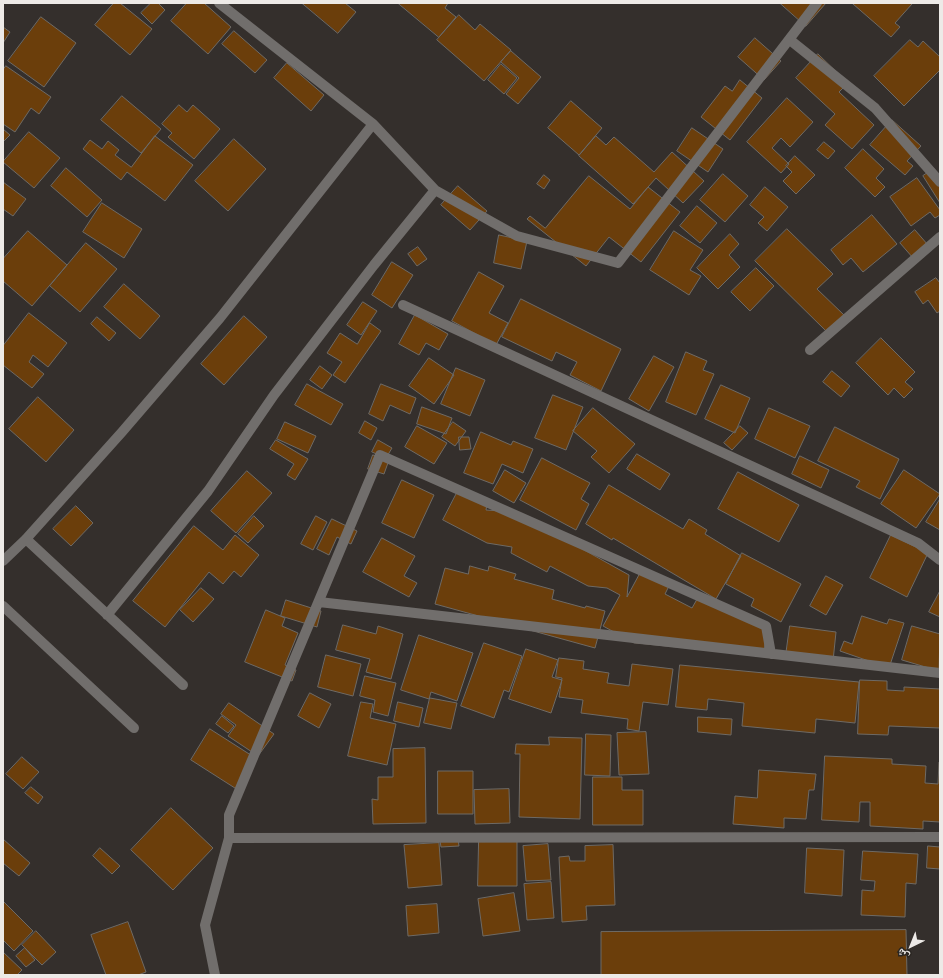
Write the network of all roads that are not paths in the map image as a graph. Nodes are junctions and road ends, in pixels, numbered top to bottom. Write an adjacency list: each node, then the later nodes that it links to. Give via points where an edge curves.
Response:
1 (219, 3): 4 (street)
2 (817, 3): 3 (street)
3 (790, 40): 5 (street, via 875,108); 6 (street, via 618,263 517,236)
4 (373, 124): 6 (street); 10 (street, via 220,318)
5 (940, 182)
6 (435, 190): 15 (street, via 274,396 208,491)
7 (940, 237): 9 (street)
8 (403, 305): 11 (street, via 918,543)
9 (810, 350)
10 (26, 539): 12 (street); 15 (street)
11 (940, 560)
12 (3, 561)
13 (320, 602): 16 (street); 16 (street, via 380,455 766,626); 21 (street, via 229,815)
14 (3, 606): 19 (street)
15 (108, 615): 18 (street)
16 (771, 654): 17 (street)
17 (940, 673)
18 (183, 685)
19 (134, 728)
20 (940, 837): 21 (street)
21 (228, 838): 22 (street, via 205,926)
22 (215, 975)

